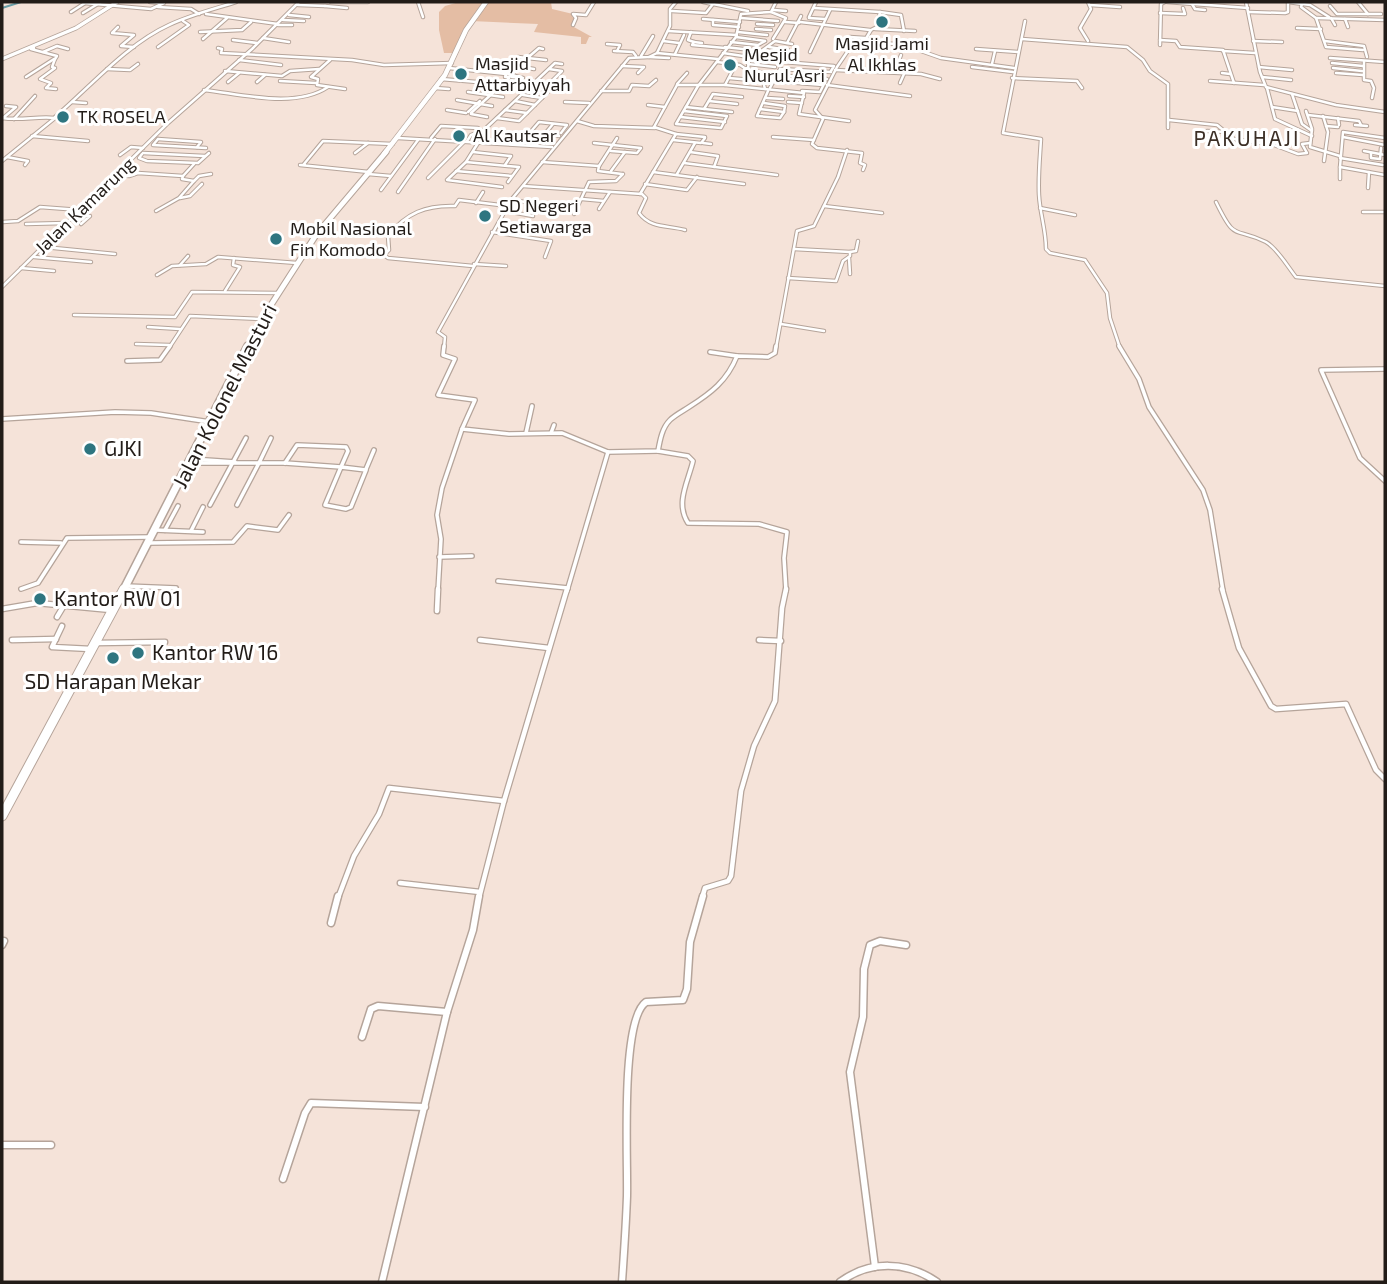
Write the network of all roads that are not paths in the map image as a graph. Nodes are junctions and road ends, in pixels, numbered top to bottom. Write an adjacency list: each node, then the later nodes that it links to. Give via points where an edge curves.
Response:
1 (85, 2): 29 (street); 51 (street)
2 (101, 2): 29 (street)
3 (117, 2): 34 (street)
4 (131, 2): 35 (street)
5 (145, 2): 38 (street)
6 (150, 2): 30 (street)
7 (236, 2): 57 (street)
8 (313, 2): 31 (street)
9 (330, 2): 10 (street); 36 (street)
10 (368, 2)
11 (418, 2): 65 (street)
12 (485, 2): 199 (main road, Jalan Kolonel Masturi, via 466,30)
13 (594, 2): 88 (street, via 586,16 573,14)
14 (677, 2): 47 (street)
15 (703, 2): 27 (street)
16 (776, 2): 48 (street)
17 (816, 2): 41 (street)
18 (1166, 2): 25 (street); 55 (street)
19 (1246, 2): 46 (street)
20 (1288, 2): 33 (street); 46 (street, via 1285,13)
21 (1359, 2): 22 (street); 61 (street)
22 (1365, 2)
23 (298, 3): 31 (street); 60 (street, Jalan Kamarung)
24 (1089, 3): 42 (street); 128 (street, via 1091,9 1080,28)
25 (1192, 3): 28 (street); 45 (street, via 1195,9)
26 (1210, 3): 28 (street); 46 (street)
27 (713, 4): 47 (street, via 706,13); 54 (street)
28 (1201, 4)
29 (97, 5): 34 (street); 53 (street)
30 (159, 5): 34 (street); 39 (street); 59 (street, via 191,9)
31 (308, 5): 36 (street)
32 (847, 5): 50 (street)
33 (1302, 5): 56 (street); 67 (street); 68 (street)
34 (110, 6): 137 (street)
35 (124, 6)
36 (325, 6): 40 (street)
37 (1330, 6): 61 (street, via 1336,14)
38 (137, 8)
39 (150, 8)
40 (347, 8)
41 (814, 8): 44 (street); 70 (street, via 809,18)
42 (1120, 8)
43 (1183, 8): 55 (street, via 1185,14)
44 (830, 10): 50 (street); 70 (street)
45 (1205, 10)
46 (1248, 10): 129 (street)
47 (671, 11): 103 (street)
48 (772, 11): 49 (street); 54 (street); 83 (street, via 786,17)
49 (786, 11)
50 (845, 11): 52 (street)
51 (71, 12)
52 (880, 12): 100 (street); 104 (street, via 901,15)
53 (83, 13)
54 (749, 13): 76 (street, via 742,14)
55 (1160, 13): 96 (street)
56 (1301, 13)
57 (205, 14): 59 (street); 63 (street)
58 (1381, 14): 61 (street)
59 (200, 15): 73 (street)
60 (288, 15): 64 (street); 74 (street, Jalan Kamarung)
61 (1367, 15): 72 (street)
62 (802, 16): 84 (street)
63 (228, 17): 82 (street); 108 (street)
64 (309, 17)
65 (423, 17)
66 (759, 17): 76 (street); 80 (street); 94 (street)
67 (1317, 18): 68 (street); 101 (street)
68 (1330, 18): 71 (street); 90 (street)
69 (703, 19): 75 (street)
70 (825, 19): 86 (street)
71 (1345, 19): 72 (street); 97 (street)
72 (1372, 19): 77 (street)
73 (183, 20): 145 (street); 146 (street, via 190,24)
74 (283, 20): 79 (street); 85 (street, Jalan Kamarung)
75 (713, 20): 76 (street); 93 (street, via 714,25)
76 (740, 20): 93 (street)
77 (1379, 20): 78 (street); 91 (street)
78 (1385, 20)
79 (304, 21)
80 (778, 21)
81 (1024, 21): 123 (street)
82 (252, 22): 85 (street); 108 (street, via 243,30)
83 (785, 22): 84 (street); 122 (street)
84 (799, 23): 86 (street); 141 (street)
85 (278, 24): 87 (street); 120 (street, Jalan Kamarung)
86 (823, 24): 98 (street); 158 (street)
87 (292, 25)
88 (573, 25)
89 (773, 25): 94 (street)
90 (1335, 25)
91 (1385, 25)
92 (118, 27): 145 (street, via 112,33 134,34 121,46)
93 (739, 27): 115 (street)
94 (757, 27): 102 (street); 112 (street)
95 (1154, 27): 96 (street)
96 (1159, 27): 110 (street)
97 (1348, 27)
98 (846, 28): 100 (street); 113 (street)
99 (1297, 28): 101 (street)
100 (873, 29): 104 (street); 126 (street)
101 (1321, 29): 131 (street)
102 (771, 30)
103 (668, 31): 107 (street); 133 (street)
104 (904, 31): 105 (street)
105 (915, 31)
106 (200, 32): 108 (street)
107 (691, 32): 115 (street); 134 (street, via 688,40)
108 (210, 33): 121 (street)
109 (1154, 33): 110 (street)
110 (1158, 33): 127 (street)
111 (719, 34): 149 (street, via 713,44)
112 (755, 34): 115 (street); 116 (street)
113 (844, 34)
114 (684, 35): 139 (street)
115 (737, 35): 135 (street); 135 (street, via 765,41 759,45)
116 (767, 35)
117 (653, 36): 169 (street)
118 (668, 36): 133 (street)
119 (1265, 36): 130 (street)
120 (263, 38): 132 (street); 138 (street, Jalan Kamarung)
121 (203, 39)
122 (773, 39)
123 (1021, 39): 128 (street); 159 (street)
124 (233, 40): 138 (street)
125 (848, 40): 126 (street)
126 (865, 40): 183 (street, via 920,45 925,47 921,51 931,54); 208 (street, via 854,42)
127 (1160, 40): 144 (street); 155 (street)
128 (1088, 41): 331 (street, via 1129,48 1167,83)
129 (1253, 41): 130 (street); 162 (street)
130 (1267, 41): 136 (street)
131 (1325, 41): 153 (street, via 1326,47); 172 (street, via 1364,46)
132 (289, 42)
133 (664, 42): 139 (street); 160 (street)
134 (694, 42): 140 (street); 149 (street, via 692,46)
135 (731, 42): 149 (street)
136 (1282, 42)
137 (43, 43): 156 (street, via 34,49); 167 (street)
138 (258, 43): 164 (street, Jalan Kamarung)
139 (679, 43): 163 (street)
140 (702, 43)
141 (787, 43): 143 (street); 147 (street, via 775,41)
142 (607, 44): 169 (street, via 620,45 616,51 633,52)
143 (792, 44)
144 (1160, 45)
145 (134, 47): 202 (street)
146 (158, 47)
147 (769, 47): 152 (street); 157 (street)
148 (218, 48): 164 (street, via 220,53)
149 (727, 48): 161 (street); 161 (street, via 752,50 743,56)
150 (68, 49): 156 (street, via 57,46)
151 (975, 49): 154 (street)
152 (788, 50)
153 (1363, 50)
154 (995, 51): 159 (street); 190 (street)
155 (1223, 51): 162 (street); 216 (street)
156 (44, 52): 176 (street, via 58,57)
157 (760, 52): 165 (street); 171 (street)
158 (810, 52)
159 (1018, 52): 209 (street)
160 (659, 53): 163 (street); 170 (street)
161 (723, 53): 181 (street)
162 (1255, 53): 198 (street)
163 (674, 54): 181 (street)
164 (245, 55): 173 (street); 179 (street, Jalan Kamarung)
165 (784, 55)
166 (901, 55): 222 (street)
167 (2, 57)
168 (518, 57): 178 (street)
169 (638, 57): 170 (street); 194 (street)
170 (649, 57): 174 (street)
171 (752, 57): 189 (street); 227 (street, via 834,66)
172 (1367, 57)
173 (305, 58): 177 (street); 212 (street)
174 (669, 58)
175 (1330, 58): 206 (street)
176 (55, 59): 192 (street); 195 (street)
177 (330, 59): 199 (street); 203 (street)
178 (530, 59): 180 (street); 193 (street)
179 (240, 60): 191 (street); 211 (street, Jalan Kamarung)
180 (546, 60)
181 (717, 60): 188 (street); 252 (street)
182 (488, 61): 193 (street)
183 (979, 62): 190 (street); 200 (street)
184 (1385, 62): 206 (street)
185 (1332, 63): 206 (street)
186 (138, 64): 202 (street, via 130,70)
187 (562, 64): 205 (street)
188 (737, 64): 207 (street); 230 (street)
189 (748, 64): 196 (street); 207 (street)
190 (992, 64): 209 (street)
191 (281, 65)
192 (42, 66): 195 (street); 232 (street, via 26,78)
193 (520, 66): 204 (street); 226 (street)
194 (621, 66): 217 (street, via 644,67); 269 (street)
195 (52, 67): 232 (street)
196 (775, 67)
197 (972, 67): 200 (street)
198 (1259, 67): 210 (street); 229 (street)
199 (453, 68): 215 (street); 233 (main road, Jalan Kolonel Masturi)
200 (978, 68): 209 (street)
201 (1333, 68): 206 (street)
202 (107, 69): 292 (street)
203 (320, 69): 212 (street); 244 (street, via 311,77 318,79)
204 (534, 69)
205 (549, 69): 259 (street); 268 (street, via 562,72)
206 (1363, 69): 219 (street); 287 (street, via 1364,80 1374,88)
207 (746, 70): 221 (street)
208 (835, 70): 222 (street); 227 (street)
209 (1014, 70): 231 (street)
210 (1292, 70)
211 (225, 71): 214 (street); 267 (street, Jalan Kamarung)
212 (292, 71): 228 (street)
213 (1222, 71): 216 (street)
214 (239, 72): 220 (street); 240 (street)
215 (486, 72): 224 (street); 226 (street)
216 (1230, 72): 246 (street)
217 (638, 73)
218 (687, 73): 250 (street)
219 (1336, 73)
220 (266, 74): 228 (street); 241 (street)
221 (770, 74)
222 (896, 74): 223 (street)
223 (904, 74): 235 (street); 245 (street)
224 (495, 75): 226 (street); 234 (street)
225 (775, 75): 227 (street); 227 (street, via 780,69); 243 (street)
226 (509, 76): 249 (street)
227 (829, 76): 251 (street)
228 (283, 77): 244 (street, via 280,81)
229 (1262, 77): 237 (street); 254 (street)
230 (729, 78): 253 (street); 265 (street, via 763,81)
231 (1012, 78): 238 (street); 449 (street, via 1003,133 1041,139)
232 (40, 79): 262 (street, via 51,83 46,88)
233 (441, 79): 242 (street); 257 (main road, Jalan Kolonel Masturi)
234 (491, 79)
235 (940, 79)
236 (656, 80): 269 (street, via 649,86 632,85 629,91)
237 (1291, 80)
238 (1073, 81): 261 (street); 266 (street)
239 (1210, 81): 246 (street)
240 (228, 82)
241 (257, 82)
242 (477, 82)
243 (773, 82): 251 (street); 270 (street)
244 (316, 83): 255 (street)
245 (900, 83)
246 (1234, 83): 248 (street)
247 (489, 84): 249 (street)
248 (1247, 84): 254 (street); 271 (street)
249 (499, 85): 258 (street); 277 (street)
250 (678, 85): 252 (street); 305 (street)
251 (825, 85): 270 (street, via 820,92); 281 (street); 320 (street)
252 (698, 86): 253 (street); 307 (street)
253 (724, 86): 256 (street); 272 (street)
254 (1265, 86): 276 (street); 306 (street)
255 (328, 87): 263 (street); 267 (street, via 308,95 278,97)
256 (741, 87): 260 (street); 274 (street)
257 (435, 88): 264 (street); 353 (main road, Jalan Kolonel Masturi)
258 (512, 88)
259 (529, 88): 268 (street); 278 (street)
260 (755, 88): 265 (street); 275 (street)
261 (1082, 88)
262 (56, 89)
263 (345, 89)
264 (449, 89)
265 (764, 89): 270 (street)
266 (1073, 89)
267 (203, 90): 356 (street, Jalan Kamarung)
268 (543, 90): 286 (street, via 549,92)
269 (601, 90): 297 (street)
270 (769, 90): 284 (street); 285 (street, via 804,93)
271 (1249, 90)
272 (721, 91)
273 (468, 92): 277 (street)
274 (739, 93)
275 (752, 93)
276 (1292, 93): 312 (street); 316 (street)
277 (489, 94): 282 (street); 296 (street)
278 (522, 94): 286 (street); 290 (street)
279 (35, 96): 330 (street)
280 (789, 96): 285 (street)
281 (910, 96)
282 (503, 97)
283 (742, 97): 291 (street, via 713,94)
284 (766, 97): 288 (street); 298 (street)
285 (804, 97): 299 (street)
286 (542, 98): 301 (street)
287 (1372, 98)
288 (783, 99)
289 (457, 100): 296 (street)
290 (514, 101): 301 (street); 311 (street)
291 (709, 101): 300 (street); 308 (street)
292 (72, 102): 295 (street); 322 (street)
293 (565, 102): 297 (street)
294 (788, 102): 299 (street)
295 (86, 103)
296 (479, 103): 304 (street); 317 (street)
297 (590, 103): 332 (street)
298 (764, 103): 309 (street); 315 (street, via 785,106)
299 (802, 103): 320 (street, via 799,114)
300 (737, 104)
301 (535, 105): 318 (street)
302 (648, 105): 305 (street)
303 (6, 106): 327 (street, via 16,107)
304 (492, 106)
305 (665, 107): 339 (street)
306 (1272, 107): 312 (street); 350 (street, via 1275,119 1288,121 1298,132)
307 (685, 109): 308 (street); 324 (street); 334 (street, via 727,116)
308 (704, 109): 314 (street)
309 (760, 109): 315 (street); 315 (street, via 757,116 780,118)
310 (447, 110): 317 (street)
311 (505, 110): 318 (street); 328 (street)
312 (1297, 110): 319 (street); 342 (street, via 1302,124)
313 (1327, 111): 326 (street)
314 (732, 112)
315 (783, 112)
316 (1385, 112)
317 (469, 113): 323 (street)
318 (527, 113): 328 (street, via 518,121)
319 (1307, 113): 321 (street); 342 (street)
320 (815, 114): 325 (street)
321 (1323, 116): 326 (street); 336 (street)
322 (55, 117): 330 (street); 348 (street)
323 (487, 117)
324 (680, 117): 334 (street); 334 (street, via 677,125 721,129)
325 (822, 117): 333 (street); 361 (street)
326 (1328, 117): 329 (street)
327 (2, 118): 330 (street)
328 (496, 118): 363 (street)
329 (1338, 118): 336 (street, via 1339,126); 337 (street)
330 (13, 119)
331 (1169, 120): 340 (street); 344 (street, via 1214,124)
332 (576, 121): 339 (street); 378 (street)
333 (849, 121)
334 (725, 122)
335 (554, 123): 343 (street, via 538,122); 345 (street); 349 (street, via 567,125)
336 (1326, 126): 391 (street)
337 (1367, 126)
338 (478, 128): 358 (street, via 441,126)
339 (655, 128): 346 (street)
340 (1168, 128)
341 (1207, 131): 344 (street)
342 (1312, 131): 350 (street)
343 (530, 132): 345 (street); 374 (street)
344 (1227, 132): 370 (street, via 1234,139 1274,145 1300,155 1307,153 1302,144)
345 (545, 134): 349 (street); 375 (street)
346 (676, 134): 360 (street); 369 (street, via 705,137)
347 (81, 135): 359 (street)
348 (32, 136): 359 (street); 394 (street)
349 (559, 136): 378 (street)
350 (1312, 136): 370 (street)
351 (774, 137): 361 (street)
352 (1343, 137): 355 (street, via 1345,132); 377 (street); 395 (street)
353 (398, 138): 357 (street); 371 (main road, Jalan Kolonel Masturi)
354 (617, 138): 376 (street)
355 (1385, 138)
356 (156, 139): 379 (street, via 153,145); 379 (street, via 201,141); 383 (street, Jalan Kamarung)
357 (419, 139): 358 (street); 422 (street)
358 (433, 139): 363 (street); 437 (street)
359 (73, 140): 362 (street); 365 (street)
360 (673, 140): 368 (street); 411 (street)
361 (814, 140): 384 (street, via 812,145 817,148)
362 (88, 141)
363 (465, 141): 367 (street); 424 (street)
364 (361, 142): 366 (street); 382 (street); 414 (street, via 320,142 304,164)
365 (78, 143)
366 (369, 143): 371 (street); 382 (street)
367 (478, 143): 374 (street); 386 (street)
368 (695, 143): 369 (street); 388 (street)
369 (704, 143): 373 (street)
370 (1310, 143): 391 (street, via 1312,149)
371 (393, 144): 414 (main road, Jalan Kolonel Masturi)
372 (594, 144): 376 (street)
373 (711, 144)
374 (520, 145): 375 (street)
375 (536, 145): 378 (street)
376 (614, 145): 385 (street); 387 (street, via 641,148 638,153)
377 (1385, 145)
378 (552, 147): 399 (street)
379 (196, 148): 380 (street)
380 (206, 148)
381 (1381, 148): 393 (street)
382 (359, 149): 390 (street)
383 (144, 150): 392 (street, via 131,147); 400 (street, via 139,157 146,161); 400 (street, via 208,154); 417 (street, Jalan Kamarung)
384 (847, 150): 408 (street, via 863,154); 448 (street)
385 (611, 151): 387 (street); 405 (street)
386 (473, 152): 398 (street); 403 (street, via 511,156)
387 (625, 152): 410 (street)
388 (690, 152): 401 (street); 406 (street, via 718,156)
389 (1364, 152): 393 (street, via 1371,153 1371,158)
390 (355, 153)
391 (1325, 153): 395 (street); 397 (street)
392 (120, 155)
393 (1383, 155)
394 (6, 157): 396 (street); 402 (street, via 28,161)
395 (1340, 157): 404 (street); 407 (street)
396 (2, 160)
397 (1324, 161)
398 (466, 162): 403 (street); 409 (street)
399 (541, 162): 405 (street); 431 (street)
400 (194, 163): 418 (street)
401 (684, 163): 406 (street); 415 (street)
402 (25, 165)
403 (505, 165): 421 (street, via 519,168)
404 (1383, 165)
405 (598, 166): 410 (street, via 597,170)
406 (714, 167): 419 (street)
407 (1340, 167): 412 (street); 425 (street)
408 (863, 170)
409 (456, 171): 421 (street); 432 (street, via 447,180)
410 (610, 172): 435 (street, via 623,175 616,181 589,182)
411 (653, 172): 415 (street); 429 (street)
412 (1368, 172): 416 (street); 433 (street)
413 (211, 174): 420 (street)
414 (367, 174): 422 (street); 480 (main road, Jalan Kolonel Masturi)
415 (677, 174): 423 (street)
416 (1385, 174)
417 (116, 175): 418 (street); 451 (street, Jalan Kamarung)
418 (184, 175): 420 (street); 426 (street, via 182,179)
419 (777, 175)
420 (199, 176): 426 (street)
421 (512, 176): 427 (street)
422 (390, 177): 434 (street)
423 (697, 177): 429 (street, via 687,190); 430 (street)
424 (428, 178)
425 (1340, 179)
426 (194, 181): 440 (street)
427 (508, 182)
428 (202, 184): 440 (street, via 190,196)
429 (645, 184): 439 (street)
430 (744, 184)
431 (522, 186): 435 (street); 442 (street)
432 (502, 187)
433 (1368, 188)
434 (381, 190)
435 (586, 191): 436 (street); 441 (street)
436 (611, 191): 439 (street); 443 (street)
437 (398, 192)
438 (483, 192): 445 (street)
439 (640, 194): 465 (street, via 646,198 641,218 654,226)
440 (179, 198): 452 (street)
441 (582, 199): 443 (street); 457 (street)
442 (511, 200): 446 (street); 447 (street)
443 (604, 201): 450 (street)
444 (1216, 202): 491 (street, via 1227,225 1237,234 1267,242 1296,277)
445 (476, 203): 447 (street); 481 (street, via 458,200 455,206 431,206 404,216 388,236 385,253 386,257)
446 (546, 205)
447 (508, 206): 453 (street)
448 (824, 206): 454 (street); 469 (street, via 813,227 797,231)
449 (1040, 208): 459 (street); 558 (street, via 1048,253 1085,260 1103,284 1121,351 1139,379 1149,407 1203,491 1220,581 1239,648 1255,679 1275,709 1346,704 1375,768)
450 (599, 209)
451 (81, 210): 458 (street, Jalan Kamarung); 461 (street, via 40,208 18,221)
452 (156, 211)
453 (505, 211): 460 (street); 466 (street)
454 (882, 212)
455 (1363, 212): 456 (street)
456 (1385, 212)
457 (574, 214)
458 (76, 215): 462 (street, Jalan Kamarung); 464 (street, via 90,216)
459 (1075, 215)
460 (533, 216)
461 (3, 222)
462 (67, 223): 463 (street); 468 (street, Jalan Kamarung)
463 (26, 224)
464 (81, 224)
465 (685, 230)
466 (492, 232): 475 (street, via 551,241); 481 (street)
467 (858, 241): 471 (street, via 856,251)
468 (43, 247): 470 (street); 474 (street, Jalan Kamarung)
469 (793, 249): 471 (street); 488 (street)
470 (87, 251): 472 (street); 478 (street)
471 (850, 252): 477 (street)
472 (115, 254)
473 (188, 256): 482 (street)
474 (33, 257): 478 (street); 484 (street, Jalan Kamarung)
475 (545, 257)
476 (234, 258): 480 (street); 482 (street); 493 (street, via 233,265 240,267)
477 (849, 258): 486 (street); 488 (street, via 843,261 836,281)
478 (77, 260): 479 (street)
479 (91, 262)
480 (297, 263): 494 (main road, Jalan Kolonel Masturi)
481 (473, 265): 483 (street); 511 (street, via 438,332 445,337 443,355 455,359 438,395 475,400)
482 (180, 266): 487 (street)
483 (506, 266)
484 (22, 268): 485 (street); 490 (street, Jalan Kamarung)
485 (54, 271)
486 (850, 274)
487 (157, 275)
488 (789, 278): 497 (street)
489 (2, 279): 490 (street)
490 (10, 280): 492 (street, Jalan Kamarung)
491 (1385, 286)
492 (2, 287)
493 (225, 291): 494 (street); 495 (street, via 192,292 175,317)
494 (278, 293): 496 (main road, Jalan Kolonel Masturi)
495 (74, 315)
496 (262, 319): 499 (street, via 192,315); 509 (main road, Jalan Kolonel Masturi)
497 (781, 324): 500 (street); 504 (street, via 773,356)
498 (148, 327): 499 (street)
499 (181, 329): 502 (street)
500 (824, 331)
501 (136, 344): 502 (street)
502 (170, 345): 505 (street, via 159,360)
503 (710, 352): 504 (street)
504 (737, 356): 517 (street, via 729,376 667,423)
505 (127, 360)
506 (1385, 369): 525 (street, via 1321,370 1360,458)
507 (532, 406): 512 (street)
508 (2, 419): 509 (street, via 115,412)
509 (211, 423): 519 (main road, Jalan Kolonel Masturi)
510 (554, 425): 513 (street)
511 (462, 429): 512 (street); 537 (street, via 439,508)
512 (526, 433): 513 (street)
513 (551, 433): 518 (street, via 576,437)
514 (246, 438): 520 (street)
515 (271, 438): 521 (street)
516 (374, 450): 524 (street)
517 (658, 451): 518 (street); 554 (street, via 693,459 681,506 688,523 759,524 787,532)
518 (608, 452): 541 (street)
519 (191, 461): 520 (street); 534 (main road, Jalan Kolonel Masturi)
520 (234, 462): 521 (street); 526 (street)
521 (258, 463): 522 (street); 527 (street)
522 (285, 463): 523 (street); 523 (street, via 295,445 346,447)
523 (341, 467): 524 (street); 524 (street, via 327,506 350,508)
524 (366, 470)
525 (1385, 481)
526 (210, 505)
527 (237, 505)
528 (178, 506): 531 (street)
529 (203, 507): 532 (street)
530 (289, 515): 534 (street, via 278,530 244,527 233,542)
531 (166, 528): 532 (street); 534 (street)
532 (191, 531): 533 (street)
533 (203, 532)
534 (153, 534): 536 (street, via 72,537); 540 (main road, Jalan Kolonel Masturi)
535 (21, 542): 536 (street)
536 (62, 543): 542 (street, via 38,583)
537 (439, 556): 538 (street); 547 (street)
538 (471, 556)
539 (498, 581): 541 (street)
540 (125, 586): 543 (street); 546 (main road, Jalan Kolonel Masturi)
541 (568, 588): 557 (street)
542 (21, 589)
543 (176, 589)
544 (63, 607): 545 (street, via 37,603); 546 (street); 548 (street)
545 (2, 609)
546 (112, 610): 556 (main road, Jalan Kolonel Masturi)
547 (437, 611)
548 (57, 617)
549 (62, 626): 550 (street)
550 (56, 639): 551 (street); 556 (street, via 52,647)
551 (12, 640)
552 (480, 640): 557 (street)
553 (759, 640): 554 (street)
554 (781, 641): 573 (street, via 775,701 754,746 741,791 731,876 705,888 690,942 686,995 678,1002 645,1003 636,1018 630,1056)
555 (165, 642): 556 (street)
556 (94, 646): 560 (main road, Jalan Kolonel Masturi)
557 (549, 648): 559 (street)
558 (1385, 779)
559 (504, 801): 562 (street); 563 (street, via 389,788 378,816 349,862)
560 (2, 816)
561 (400, 883): 562 (street)
562 (480, 892): 565 (street)
563 (331, 923)
564 (906, 945): 571 (street, via 880,940 870,946 864,969 863,1017 850,1072)
565 (447, 1012): 566 (street, via 374,1007); 567 (street)
566 (362, 1037)
567 (425, 1107): 570 (street, via 311,1103); 572 (street)
568 (2, 1145): 569 (street)
569 (51, 1145)
570 (283, 1179)
571 (875, 1267): 574 (street); 575 (street, via 919,1270)
572 (382, 1282)
573 (622, 1282)
574 (840, 1282)
575 (937, 1282)

